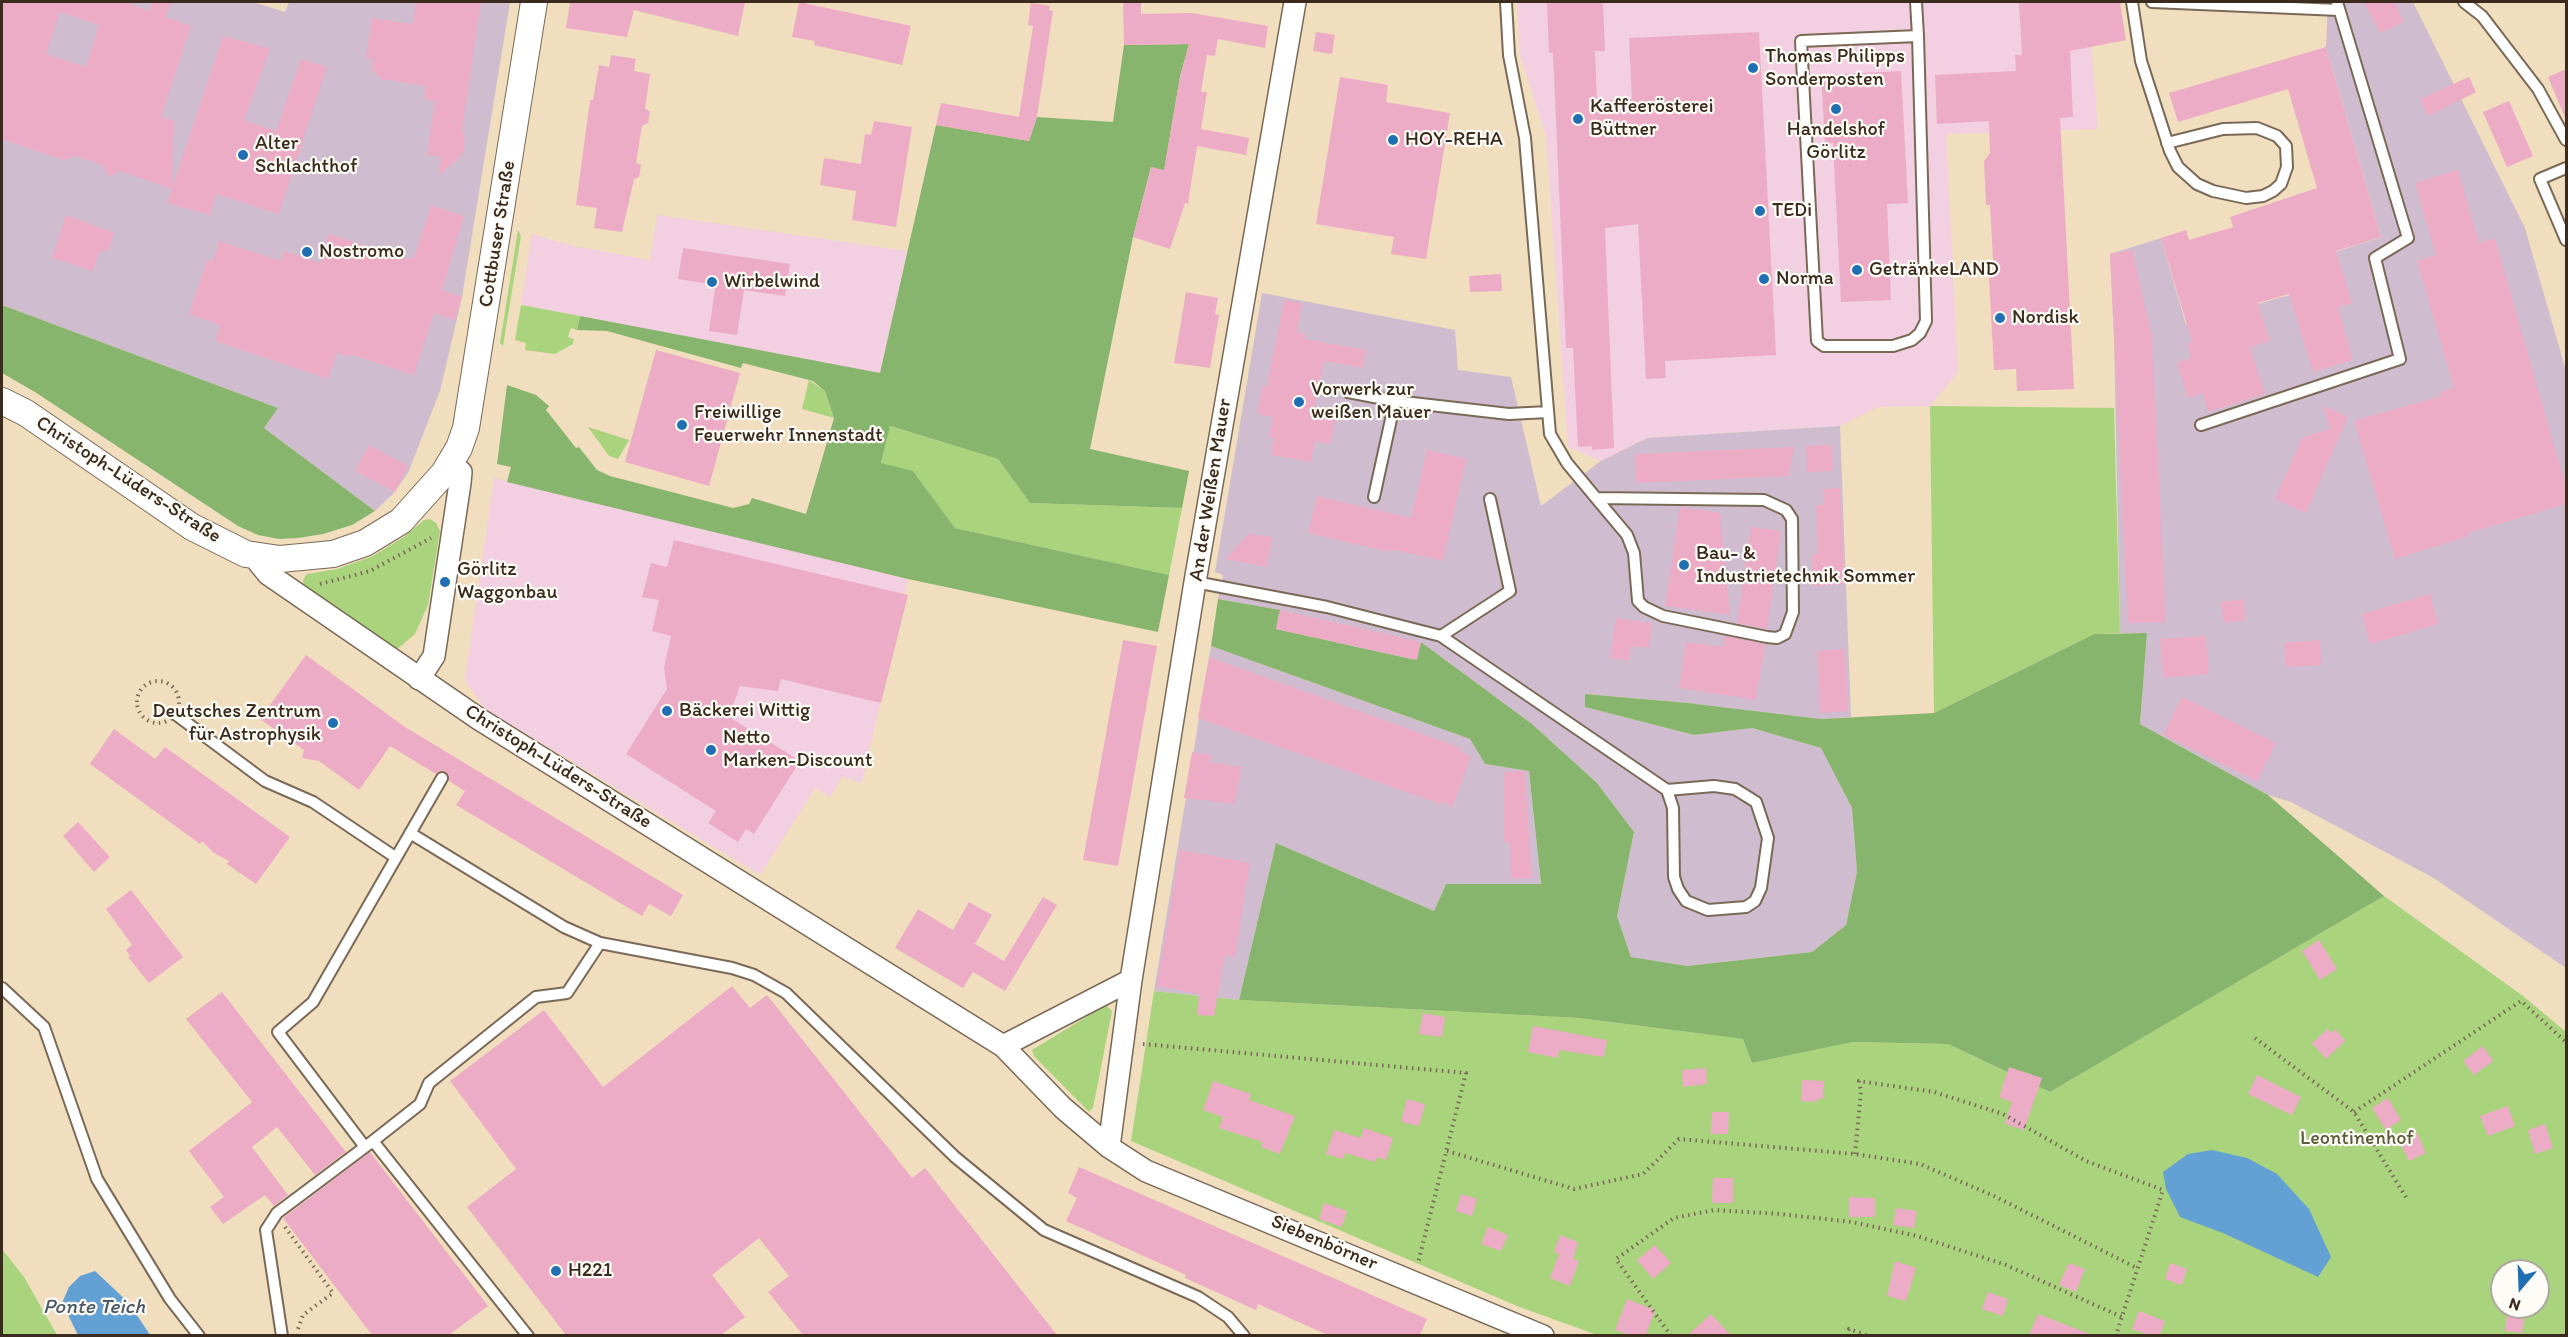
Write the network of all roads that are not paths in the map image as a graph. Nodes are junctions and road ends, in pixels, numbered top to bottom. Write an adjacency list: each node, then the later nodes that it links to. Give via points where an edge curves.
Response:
1 (534, 2): 19 (street, Cottbuser Straße, via 471,406)
2 (1295, 2): 24 (street, An der Weißen Mauer)
3 (1506, 2): 17 (lane, via 1509,55 1525,138)
4 (1916, 2): 9 (lane)
5 (2132, 2): 11 (lane, via 2141,61)
6 (2152, 2): 8 (lane)
7 (2464, 2): 10 (lane, via 2482,16 2538,88)
8 (2338, 6): 18 (lane, via 2408,238 2374,258 2400,359)
9 (1918, 36): 9 (lane, via 1926,321 1912,340 1893,346 1832,347 1817,341 1801,41)
10 (2566, 140)
11 (2168, 143): 11 (lane, via 2223,129 2257,128 2277,136 2286,146 2287,167 2281,184 2263,196 2231,196 2197,184 2178,167)
12 (2566, 168): 13 (lane, via 2540,179)
13 (2566, 240)
14 (1348, 392): 16 (lane)
15 (2, 401): 23 (street, Christoph-Lüders-Straße, via 26,413 192,526 231,548)
16 (1395, 401): 17 (lane, via 1509,414); 20 (lane)
17 (1548, 411): 21 (lane, via 1550,434 1567,463)
18 (2201, 425)
19 (451, 463): 23 (street, Cottbuser Straße, via 416,507 383,534 365,543 301,559); 26 (street, via 460,471 460,483 434,656)
20 (1374, 497)
21 (1596, 498): 21 (lane, via 1764,500 1786,510 1792,519 1793,612 1785,634 1767,637 1663,616 1644,607 1638,601 1634,553 1627,535)
22 (1490, 499): 25 (lane, via 1510,591)
23 (259, 557): 26 (street, Christoph-Lüders-Straße, via 268,574)
24 (1196, 582): 25 (lane, via 1327,607); 33 (street, An der Weißen Mauer)
25 (1441, 636): 29 (lane)
26 (419, 679): 35 (street, Christoph-Lüders-Straße)
27 (176, 714): 31 (lane, via 265,781 313,802)
28 (442, 778): 30 (lane)
29 (1667, 789): 29 (lane, via 1735,789 1756,802 1767,838 1761,888 1746,908 1708,910 1686,901 1678,889 1674,877 1673,808)
30 (410, 833): 31 (lane); 32 (lane, via 564,927)
31 (395, 857): 36 (lane, via 313,1002 278,1032)
32 (600, 943): 36 (lane, via 567,993 536,997 429,1083 420,1104); 41 (lane, via 732,968 786,993 955,1157 1036,1224 1065,1241 1198,1297 1228,1317)
33 (1131, 980): 35 (street); 37 (street, An der Weißen Mauer)
34 (2, 988): 38 (lane, via 44,1027 97,1179 170,1299)
35 (1003, 1046): 37 (street, Christoph-Lüders-Straße)
36 (369, 1144): 39 (lane, via 276,1214 266,1230); 40 (lane)
37 (1108, 1147): 42 (street, Siebenbörner, via 1146,1171)
38 (199, 1335)
39 (282, 1335)
40 (528, 1335)
41 (1244, 1335)
42 (1543, 1335)

